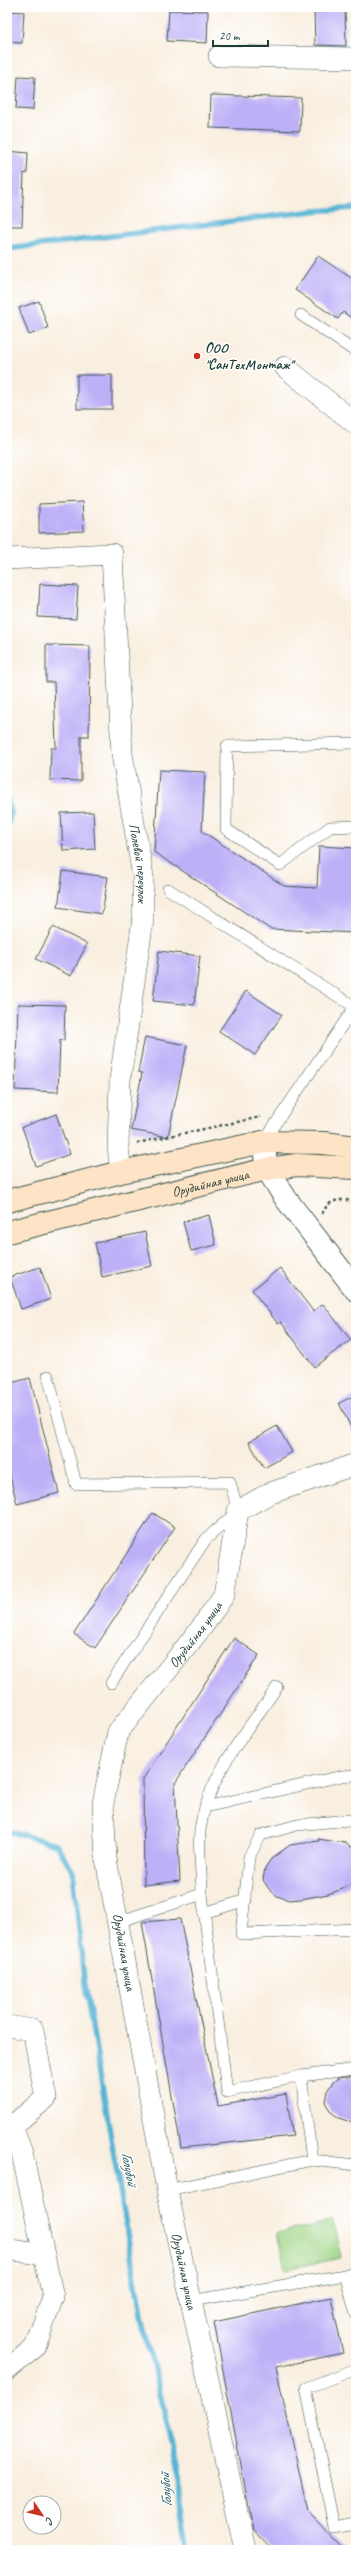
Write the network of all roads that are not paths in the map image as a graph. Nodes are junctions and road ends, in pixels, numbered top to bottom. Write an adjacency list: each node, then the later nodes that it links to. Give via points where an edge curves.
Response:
1 (219, 56): 2 (street)
2 (356, 58)
3 (301, 315): 4 (lane)
4 (356, 352)
5 (285, 367): 6 (street)
6 (356, 424)
7 (7, 559): 16 (street, Полевой переулок, via 112,554 122,754 143,876 143,919 120,1080 118,1147)
8 (356, 743): 9 (lane, via 227,746 226,829 280,865 330,827)
9 (356, 826)
10 (168, 889): 11 (lane)
11 (355, 1006): 12 (lane)
12 (263, 1142): 13 (main road, Орудийная улица, via 324,1143); 15 (street); 16 (main road, Орудийная улица)
13 (356, 1147)
14 (356, 1168): 15 (main road, via 297,1165)
15 (267, 1169): 18 (main road, Орудийная улица); 19 (street, Орудийная улица, via 286,1199)
16 (121, 1172): 17 (main road, Орудийная улица)
17 (7, 1201)
18 (7, 1232)
19 (356, 1290)
20 (48, 1376): 22 (lane, via 76,1484 230,1482)
21 (356, 1464): 22 (street, via 268,1494)
22 (238, 1511): 23 (lane, via 206,1538); 31 (street, Орудийная улица, via 224,1595 202,1627 118,1732 103,1803 106,1859)
23 (112, 1683)
24 (277, 1687): 26 (lane, via 215,1780)
25 (356, 1775): 26 (lane)
26 (205, 1807): 28 (lane, via 200,1832)
27 (356, 1826): 29 (lane, via 349,1820 297,1825 261,1836 249,1857)
28 (202, 1894): 30 (lane); 31 (lane)
29 (246, 1900): 30 (lane); 32 (lane, via 241,1934)
30 (204, 1913): 35 (lane, via 227,2092)
31 (118, 1922): 38 (street, Орудийная улица)
32 (356, 1929)
33 (7, 2026): 40 (street, via 33,2030 46,2098 12,2126 22,2153)
34 (356, 2069): 35 (lane)
35 (301, 2076): 36 (lane)
36 (312, 2160): 37 (lane); 38 (lane)
37 (356, 2165)
38 (167, 2190): 43 (street, Орудийная улица)
39 (7, 2249): 40 (street)
40 (44, 2255): 46 (street, via 53,2297 35,2347)
41 (356, 2271): 42 (lane)
42 (344, 2275): 43 (lane); 44 (lane)
43 (190, 2301): 48 (street, Орудийная улица)
44 (356, 2314)
45 (356, 2369): 47 (lane, via 306,2388 334,2526)
46 (7, 2370)
47 (356, 2523)
48 (245, 2550)

